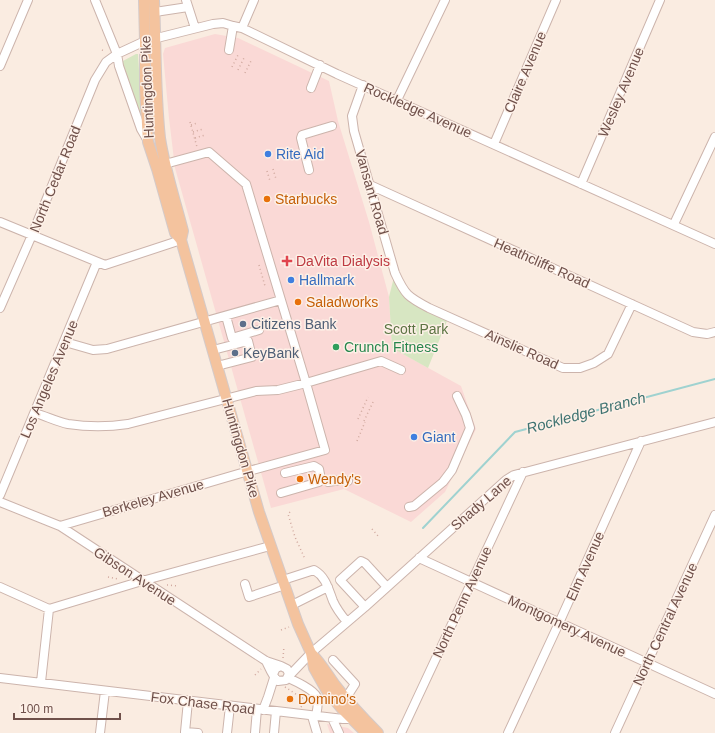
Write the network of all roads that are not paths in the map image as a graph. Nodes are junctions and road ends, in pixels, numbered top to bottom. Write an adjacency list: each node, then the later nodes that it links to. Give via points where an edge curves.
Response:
1 (28, 0): 20 (street)
2 (95, 0): 11 (street)
3 (102, 0): 11 (street)
4 (144, 0): 16 (main road, Huntingdon Pike)
5 (154, 0): 12 (main road, Huntingdon Pike)
6 (254, 0): 13 (street)
7 (445, 0): 23 (street)
8 (556, 0): 27 (street, Claire Avenue)
9 (660, 0): 30 (street, Wesley Avenue)
10 (187, 3): 12 (street); 14 (street)
11 (99, 9): 18 (street)
12 (155, 12): 15 (main road, Huntingdon Pike)
13 (237, 27): 14 (street, Rockledge Avenue, via 218,23); 17 (street); 19 (street, Rockledge Avenue)
14 (195, 28): 15 (street, Rockledge Avenue)
15 (156, 38): 16 (street, Rockledge Avenue); 28 (main road, Huntingdon Pike, via 160,139)
16 (146, 41): 18 (street, Rockledge Avenue); 26 (main road, Huntingdon Pike, via 144,88)
17 (229, 50)
18 (117, 54): 26 (street, via 119,66); 34 (street, North Cedar Road, via 106,62 95,80)
19 (320, 65): 21 (street, Rockledge Avenue); 22 (street)
20 (0, 66)
21 (363, 85): 23 (street, Rockledge Avenue); 31 (street, Vansant Road, via 352,116)
22 (311, 88)
23 (397, 100): 27 (street, Rockledge Avenue)
24 (332, 126): 29 (street, via 302,135)
25 (715, 137): 33 (street)
26 (148, 142): 35 (main road, Huntingdon Pike, via 175,233)
27 (494, 144): 30 (street, Rockledge Avenue)
28 (166, 164): 35 (main road, Huntingdon Pike, via 183,231); 39 (street, via 209,152 246,184)
29 (309, 170)
30 (581, 184): 33 (street, Rockledge Avenue)
31 (370, 185): 38 (street, Vansant Road, via 394,273); 40 (street, Heathcliffe Road)
32 (0, 222): 34 (street)
33 (674, 224): 36 (street, Rockledge Avenue)
34 (32, 235): 37 (street); 41 (street, North Cedar Road)
35 (181, 240): 37 (street, via 105,265); 43 (main road, Huntingdon Pike)
36 (715, 244)
37 (97, 262): 46 (street, Los Angeles Avenue)
38 (409, 297): 40 (street, Ainslie Road, via 563,368 580,368 608,354)
39 (281, 300): 42 (street); 50 (street)
40 (632, 304): 45 (street, Heathcliffe Road, via 693,332)
41 (0, 308)
42 (226, 316): 43 (street); 44 (street, via 232,338)
43 (205, 322): 46 (street, via 107,349 93,350); 47 (main road, Huntingdon Pike)
44 (259, 330)
45 (715, 332)
46 (65, 342): 53 (street, Los Angeles Avenue)
47 (213, 350): 48 (main road, Huntingdon Pike); 48 (street, via 248,341 252,357)
48 (217, 366): 52 (main road, Huntingdon Pike)
49 (401, 370): 50 (street, via 381,361)
50 (306, 383): 52 (street, via 278,390 256,391); 56 (street, Berkeley Avenue, via 325,450)
51 (457, 396): 64 (street, via 470,428 452,470 443,482 414,506)
52 (227, 397): 53 (street, via 128,424 111,426 67,424); 56 (main road, Huntingdon Pike)
53 (35, 413): 62 (street, Los Angeles Avenue)
54 (715, 422): 55 (street, Shady Lane)
55 (641, 441): 57 (street, Shady Lane); 80 (street, Elm Avenue)
56 (247, 471): 66 (street, Berkeley Avenue); 67 (main road, Huntingdon Pike)
57 (523, 472): 68 (street, Shady Lane, via 506,480); 70 (street, North Penn Avenue)
58 (285, 473): 61 (street, via 314,466 319,469 321,480)
59 (348, 480): 60 (street)
60 (328, 482)
61 (281, 493)
62 (0, 495)
63 (0, 502): 66 (street, Gibson Avenue)
64 (409, 507)
65 (715, 515): 83 (street, North Central Avenue)
66 (60, 526): 69 (street, Gibson Avenue)
67 (270, 546): 69 (street); 71 (main road, Huntingdon Pike)
68 (418, 558): 70 (street, Montgomery Avenue); 75 (street, Shady Lane)
69 (142, 581): 78 (street); 84 (street, Gibson Avenue)
70 (471, 582): 80 (street, Montgomery Avenue); 111 (street, North Penn Avenue)
71 (284, 583): 72 (street, via 249,597); 74 (street, via 314,570 320,573); 76 (main road, Huntingdon Pike)
72 (245, 584)
73 (0, 587): 78 (street)
74 (328, 587): 76 (street); 79 (street)
75 (387, 587): 77 (street, Shady Lane); 77 (street, via 366,563 361,561 340,580)
76 (292, 605): 81 (main road, Huntingdon Pike)
77 (365, 607): 79 (street, Shady Lane)
78 (49, 609): 90 (street)
79 (347, 622): 81 (street, Shady Lane)
80 (559, 623): 83 (street, Montgomery Avenue); 112 (street, Elm Avenue)
81 (311, 653): 85 (street); 94 (main road, Huntingdon Pike); 101 (main road, Huntingdon Pike, via 318,677)
82 (333, 660): 94 (street, via 355,684)
83 (647, 662): 92 (street, Montgomery Avenue); 113 (street, North Central Avenue)
84 (264, 664): 86 (street); 87 (street)
85 (300, 664): 86 (street); 89 (street)
86 (283, 665): 87 (street, via 276,668); 89 (street, via 288,671)
87 (274, 676): 89 (street, via 278,681); 93 (street, Fox Chase Road)
88 (0, 678): 90 (street, Fox Chase Road)
89 (286, 681): 93 (street); 99 (street, via 293,680 315,694 317,700)
90 (41, 682): 91 (street, Fox Chase Road)
91 (105, 691): 95 (street, Fox Chase Road); 102 (street)
92 (715, 694)
93 (268, 697): 97 (street, Fox Chase Road)
94 (346, 698): 110 (main road, Huntingdon Pike)
95 (188, 701): 96 (street, Fox Chase Road); 103 (street, via 185,732)
96 (230, 706): 97 (street, Fox Chase Road); 104 (street)
97 (260, 709): 98 (street, Fox Chase Road); 105 (street)
98 (276, 711): 99 (street, Fox Chase Road); 106 (street)
99 (314, 716): 100 (street, Fox Chase Road); 107 (street)
100 (332, 718): 101 (street, Fox Chase Road); 108 (street)
101 (351, 719): 109 (main road, Huntingdon Pike)
102 (100, 733)
103 (198, 733)
104 (227, 733)
105 (255, 733)
106 (274, 733)
107 (317, 733)
108 (339, 733)
109 (366, 733)
110 (378, 733)
111 (401, 733)
112 (508, 733)
113 (615, 733)

